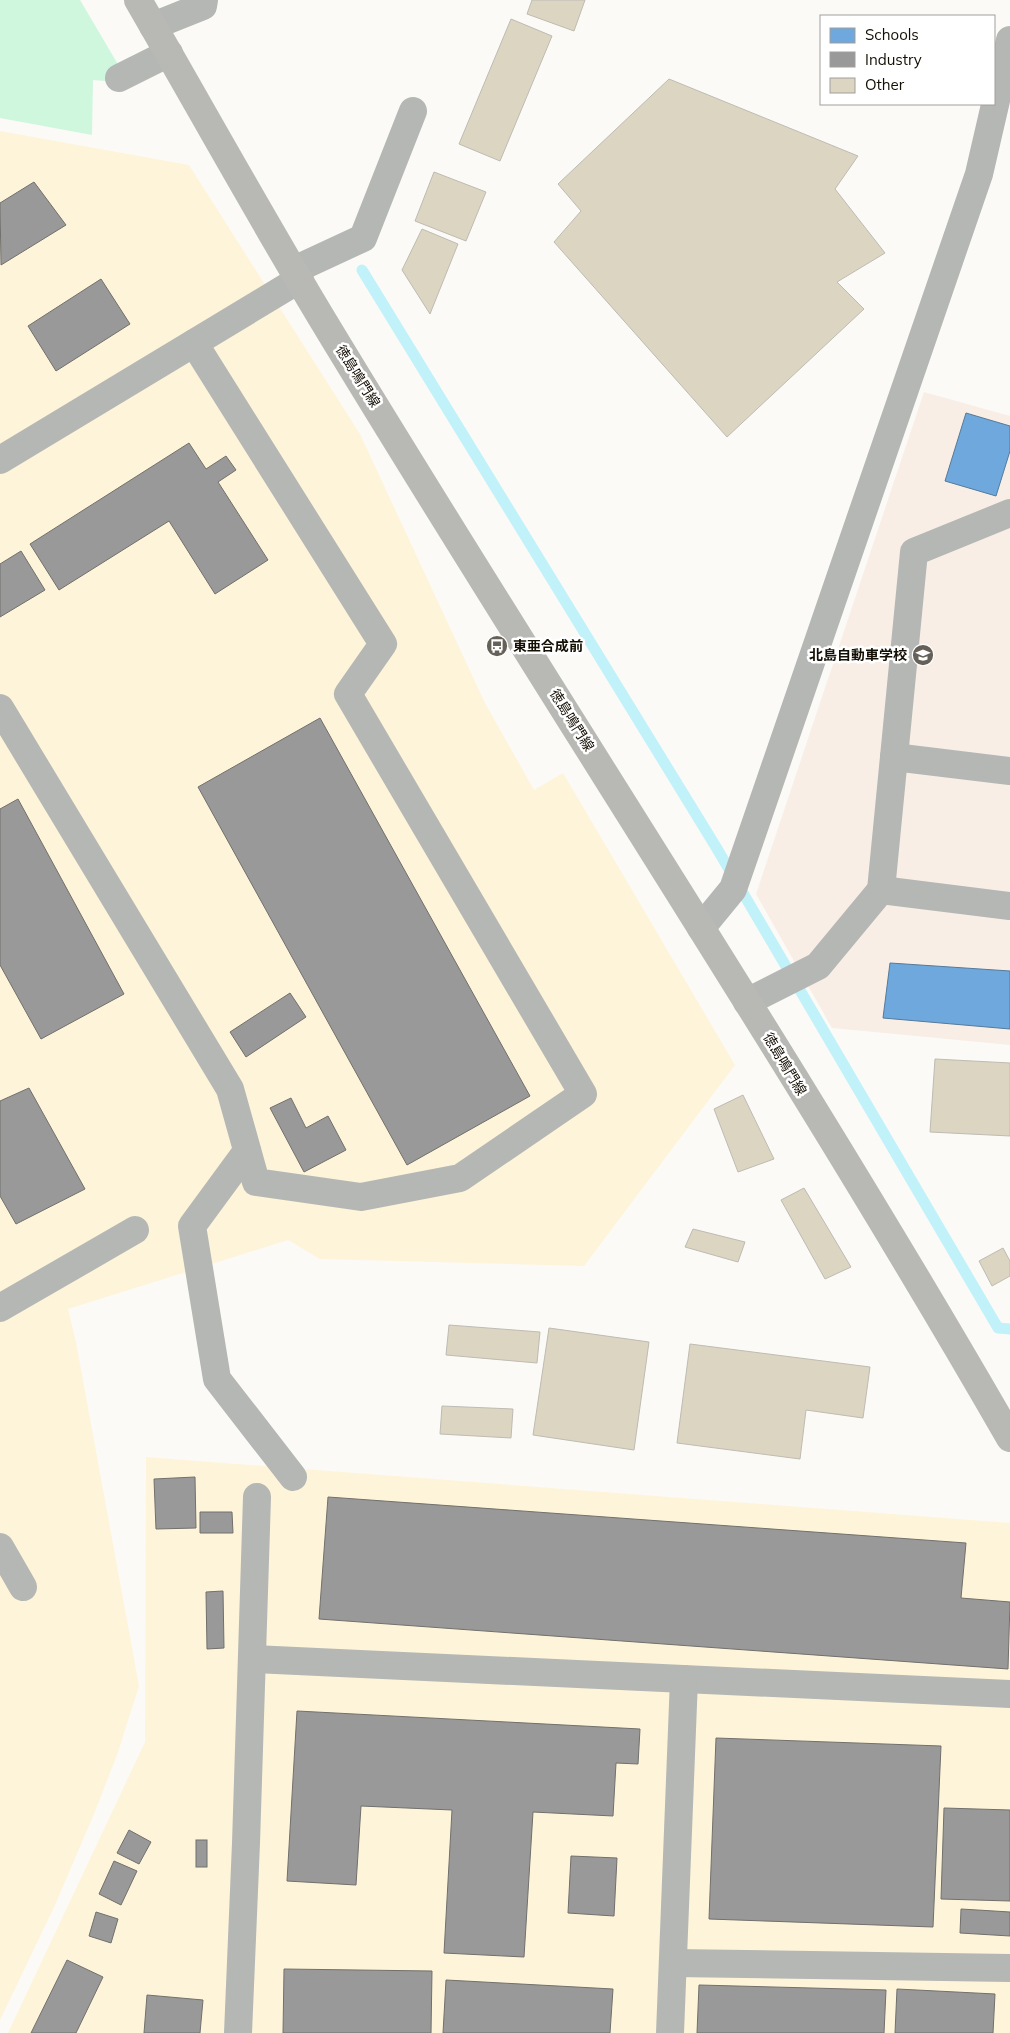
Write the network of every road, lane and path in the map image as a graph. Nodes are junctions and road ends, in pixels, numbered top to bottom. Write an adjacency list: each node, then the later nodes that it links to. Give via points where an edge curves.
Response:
1 (138, 0): 3 (main road, 徳島鳴門線)
2 (204, 0): 3 (street, via 203,6)
3 (153, 26): 5 (main road, 徳島鳴門線)
4 (1010, 40): 7 (street)
5 (169, 53): 6 (street); 10 (main road, 徳島鳴門線)
6 (119, 78)
7 (995, 105)
8 (995, 105): 19 (street, via 979,174 734,889)
9 (413, 111): 10 (street, via 363,238)
10 (297, 274): 11 (street); 19 (main road, 徳島鳴門線)
11 (194, 343): 12 (street); 21 (street, via 383,644 348,694 584,1094 460,1178 361,1197 256,1182)
12 (0, 460)
13 (1010, 513): 15 (street, via 914,552)
14 (0, 708): 21 (street, via 230,1089)
15 (894, 757): 16 (street); 17 (street)
16 (1010, 772)
17 (881, 890): 18 (street); 20 (street, via 818,966)
18 (1010, 906)
19 (702, 928): 20 (main road, 徳島鳴門線)
20 (747, 1002): 24 (main road, 徳島鳴門線)
21 (247, 1151): 25 (street, via 192,1226 217,1379)
22 (135, 1230): 23 (street)
23 (0, 1308)
24 (1010, 1438)
25 (293, 1477)
26 (257, 1496): 29 (street)
27 (0, 1547): 28 (street)
28 (23, 1587)
29 (252, 1659): 30 (street); 34 (street)
30 (684, 1679): 31 (street); 32 (street)
31 (1010, 1694)
32 (673, 1963): 33 (street); 35 (street)
33 (1010, 1968)
34 (238, 2033)
35 (670, 2033)

